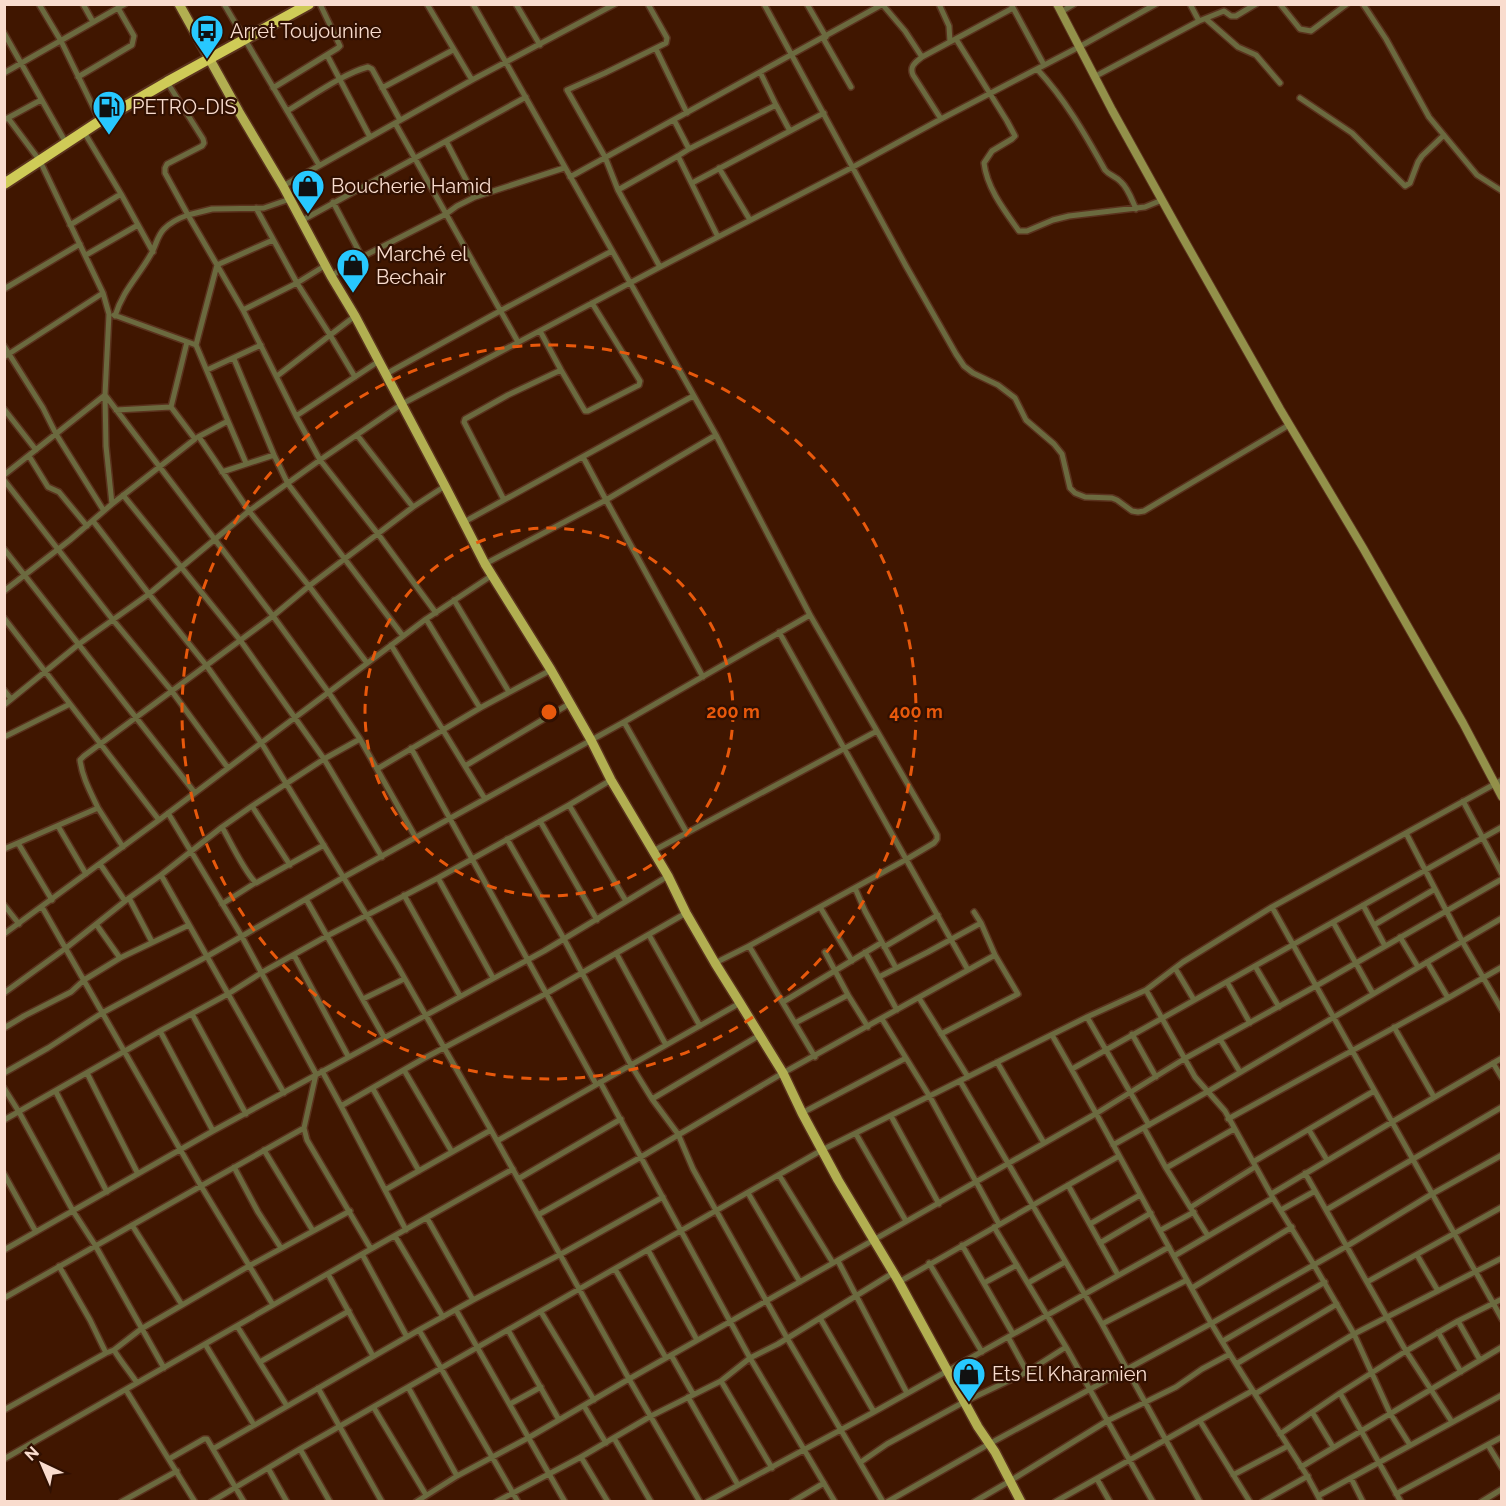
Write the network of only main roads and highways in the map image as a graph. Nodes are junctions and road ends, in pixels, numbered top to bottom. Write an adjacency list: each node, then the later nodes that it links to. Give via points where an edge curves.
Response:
1 (179, 4): 4 (main road)
2 (309, 4): 3 (highway)
3 (293, 8): 4 (highway)
4 (209, 59): 5 (highway, via 100,121); 6 (main road, via 355,316 485,564 551,670 686,913 783,1073 822,1150)
5 (4, 184)
6 (1021, 1502)

